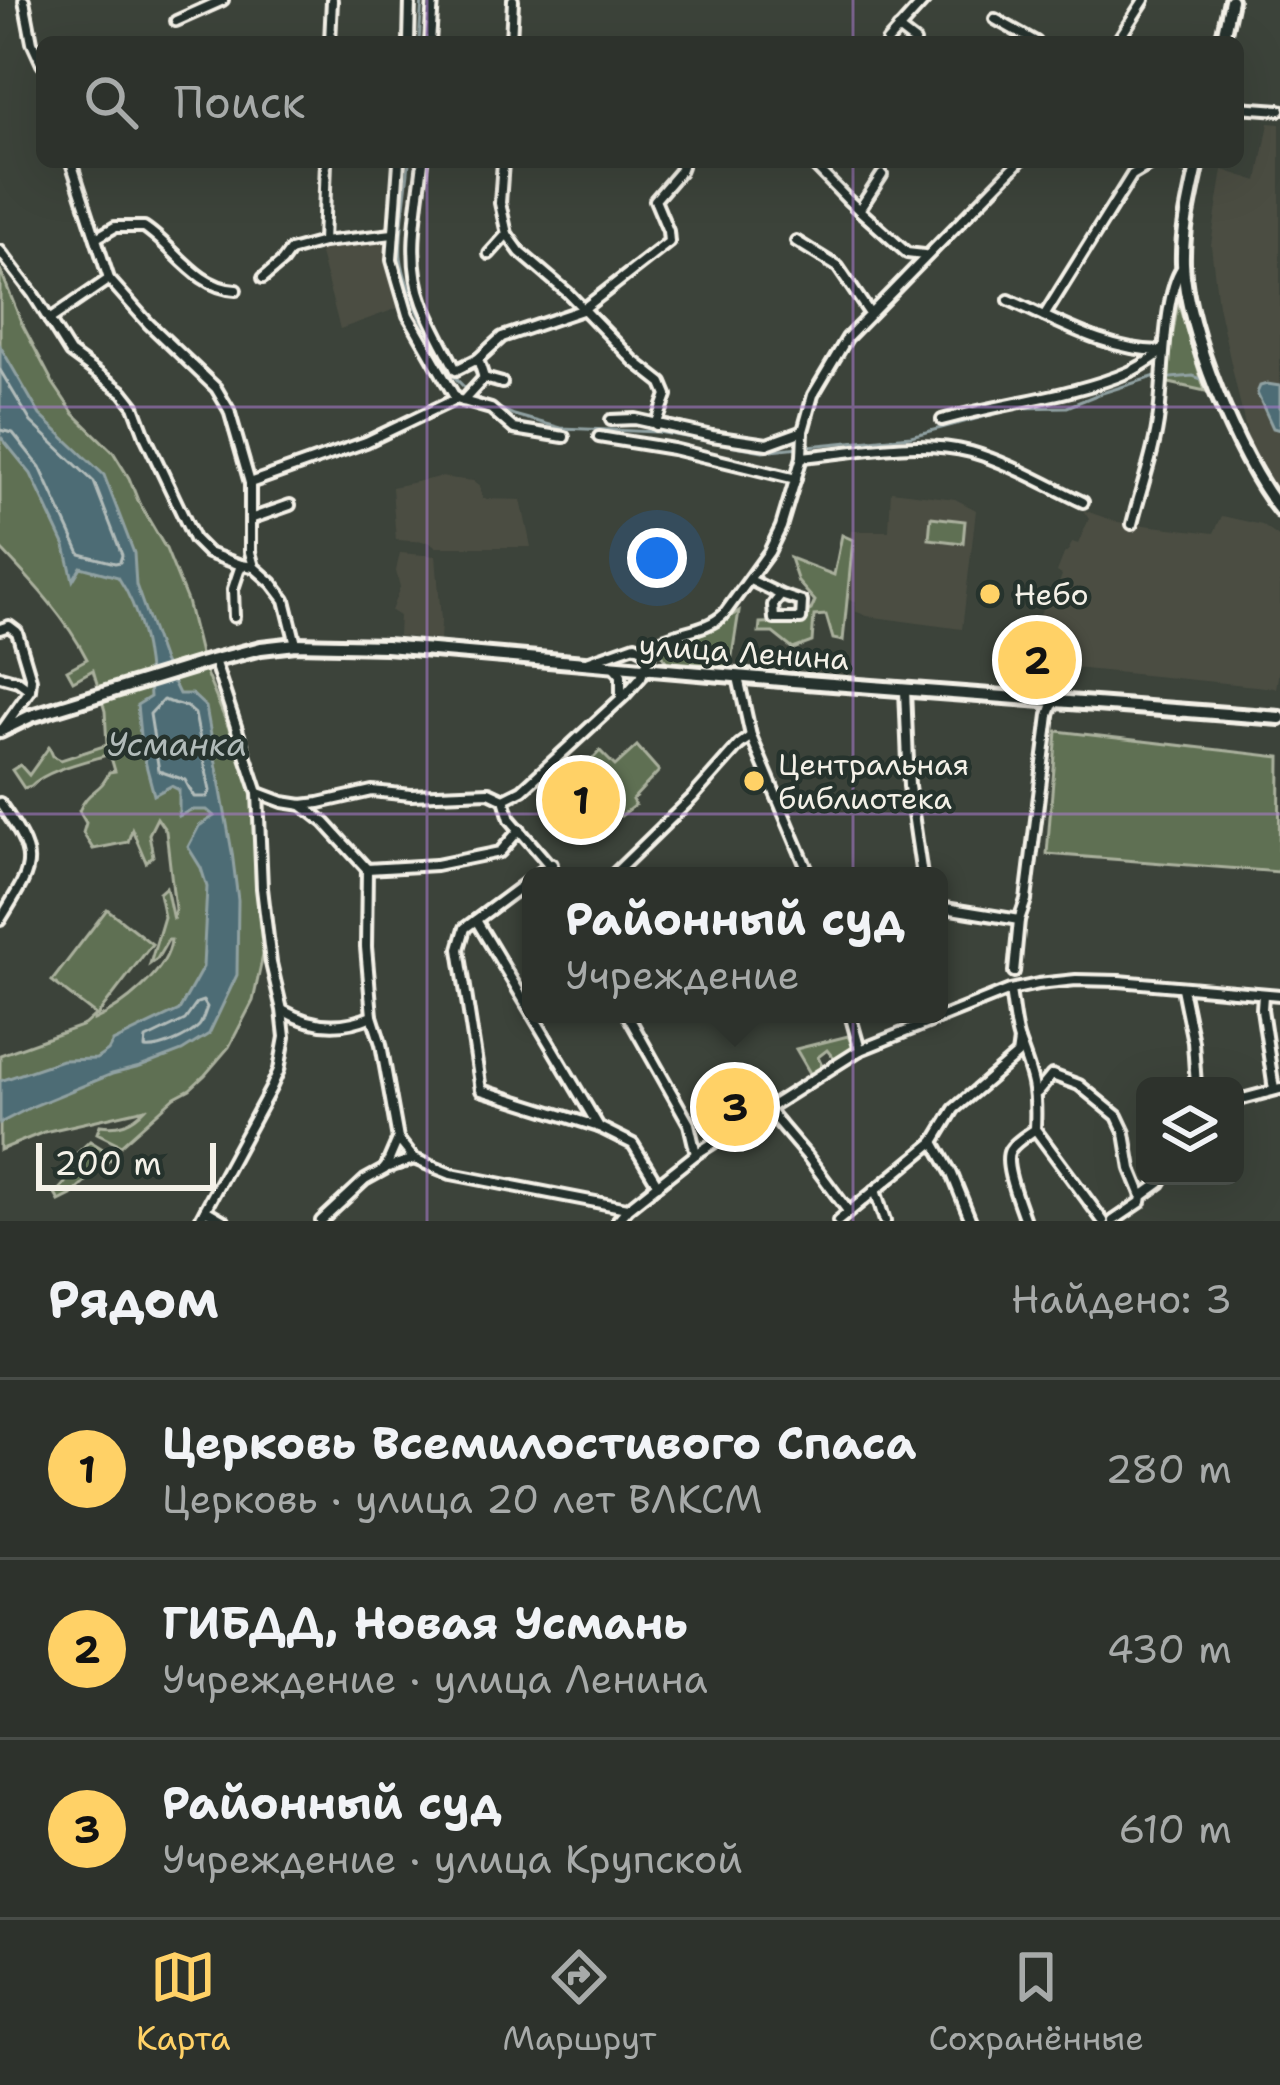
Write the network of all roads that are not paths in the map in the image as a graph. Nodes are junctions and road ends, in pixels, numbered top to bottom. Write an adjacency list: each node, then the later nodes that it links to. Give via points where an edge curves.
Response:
1 (24, 0): 23 (street)
2 (223, 0): 12 (street)
3 (332, 0): 14 (street)
4 (410, 0): 15 (street)
5 (433, 0): 16 (street)
6 (513, 0): 17 (street)
7 (925, 0): 13 (street)
8 (1130, 0): 10 (street)
9 (1231, 0): 22 (main road)
10 (1143, 2): 21 (street)
11 (995, 19): 20 (street)
12 (176, 21)
13 (898, 29): 18 (street); 19 (street)
14 (330, 36)
15 (409, 36)
16 (430, 36)
17 (511, 36)
18 (892, 36)
19 (907, 36)
20 (1025, 36)
21 (1121, 36)
22 (1223, 36)
23 (36, 51)
24 (1244, 107): 25 (street)
25 (1280, 110)
26 (73, 168): 40 (street)
27 (326, 168): 42 (street)
28 (398, 168): 38 (street)
29 (421, 168): 58 (street, via 414,242 422,302 456,370)
30 (503, 168): 39 (street)
31 (678, 168): 53 (street, via 656,200 669,242)
32 (817, 168): 37 (street)
33 (1013, 168): 46 (street)
34 (1144, 168): 55 (street)
35 (1196, 168): 47 (main road)
36 (882, 175): 37 (street)
37 (859, 210): 44 (street)
38 (393, 234): 42 (street); 61 (street, via 408,315)
39 (507, 234): 45 (street); 53 (street)
40 (95, 238): 50 (street); 51 (street, via 144,226 195,274)
41 (796, 241): 54 (street, via 838,267)
42 (323, 242): 49 (street, via 290,250)
43 (0, 251): 56 (street)
44 (907, 253): 46 (street); 48 (street)
45 (489, 254)
46 (926, 256): 48 (street)
47 (1183, 266): 57 (street); 73 (main road, via 1192,319 1233,428)
48 (914, 268): 54 (street)
49 (262, 278)
50 (109, 279): 56 (street); 70 (street, via 216,388)
51 (236, 290)
52 (1009, 300): 55 (street)
53 (583, 310): 58 (street, via 502,338); 64 (street, via 662,383 667,395)
54 (870, 314): 65 (street, via 813,395)
55 (1044, 316): 57 (street, via 1089,337)
56 (49, 320): 76 (street, via 70,353 134,406 194,539)
57 (1163, 351): 63 (street, via 1130,372); 75 (street, via 1159,419)
58 (478, 358): 59 (street)
59 (484, 378): 60 (street); 61 (street)
60 (502, 383)
61 (459, 400): 66 (street, via 491,409 514,429); 70 (street)
62 (610, 420): 64 (street)
63 (942, 420)
64 (656, 425): 65 (street, via 767,444)
65 (803, 431): 68 (street)
66 (563, 436)
67 (599, 437): 69 (street)
68 (802, 457): 69 (street); 71 (street, via 922,445 964,450)
69 (796, 479): 78 (street, via 769,552)
70 (250, 483): 74 (street)
71 (1083, 502)
72 (290, 505): 74 (street)
73 (1280, 510)
74 (250, 519): 77 (street)
75 (1132, 524)
76 (241, 566): 77 (street); 80 (street)
77 (254, 567): 83 (street, via 286,600)
78 (749, 580): 79 (street); 84 (street, via 716,622 660,639)
79 (781, 596)
80 (234, 617)
81 (0, 618): 82 (street)
82 (4, 628): 92 (street, via 17,632)
83 (296, 644): 85 (main road, улица Ленина); 86 (main road, улица Ленина)
84 (649, 653): 86 (street, via 635,645); 88 (street)
85 (210, 661): 96 (main road, улица Ленина); 98 (street)
86 (583, 663): 87 (main road, улица Ленина)
87 (614, 666): 88 (main road, улица Ленина); 93 (street)
88 (646, 668): 90 (main road, улица Ленина); 93 (street)
89 (0, 676): 92 (street)
90 (738, 676): 91 (main road, улица Ленина); 97 (street)
91 (905, 688): 94 (main road, улица Ленина); 108 (street)
92 (30, 690): 96 (street)
93 (621, 700): 99 (street)
94 (1055, 700): 95 (main road, улица Ленина); 114 (street)
95 (1280, 718)
96 (1, 730)
97 (751, 736): 106 (street); 107 (street)
98 (258, 792): 101 (street); 121 (street, via 262,888)
99 (503, 799): 101 (street, via 489,792 372,790); 102 (street)
100 (0, 803): 112 (street, via 30,864)
101 (302, 805): 109 (street)
102 (520, 829): 103 (street); 109 (street, via 500,852)
103 (551, 864): 104 (street); 105 (street)
104 (547, 867)
105 (553, 867)
106 (621, 867)
107 (806, 867)
108 (921, 867)
109 (367, 868): 123 (street)
110 (522, 886): 113 (street)
111 (948, 908): 114 (street)
112 (0, 920)
113 (476, 920): 120 (street); 140 (street, via 464,928 459,950 481,1090)
114 (1019, 920): 115 (street)
115 (1014, 972)
116 (1182, 988): 117 (street, via 1076,980); 118 (street); 135 (street)
117 (1010, 990): 122 (street); 130 (street)
118 (1263, 995): 119 (street); 136 (street)
119 (1280, 995)
120 (522, 998)
121 (282, 1010): 124 (street); 129 (street)
122 (948, 1015)
123 (372, 1016): 124 (street, via 348,1026); 142 (street)
124 (302, 1021): 129 (street)
125 (537, 1023): 140 (street)
126 (632, 1023): 144 (street, via 689,1124)
127 (852, 1023): 131 (street)
128 (928, 1023): 131 (street)
129 (285, 1037): 152 (street, via 279,1070)
130 (1019, 1041): 132 (street); 133 (street)
131 (860, 1050): 139 (street)
132 (1017, 1055): 133 (street); 143 (street, via 954,1109)
133 (1028, 1060): 134 (street); 137 (street)
134 (1052, 1075): 137 (street); 150 (street, via 1117,1116)
135 (1195, 1077)
136 (1277, 1089): 138 (street)
137 (1037, 1094): 141 (street)
138 (1244, 1098)
139 (768, 1110): 144 (street); 153 (street)
140 (599, 1127): 147 (street, via 633,1144)
141 (1035, 1130): 161 (street, via 1007,1156); 162 (street)
142 (398, 1139): 145 (street); 146 (street)
143 (934, 1142): 149 (street); 160 (street)
144 (696, 1154): 147 (street)
145 (414, 1159): 146 (street); 151 (street, via 451,1174)
146 (385, 1168): 156 (street)
147 (658, 1185): 151 (street)
148 (1157, 1185): 150 (street)
149 (875, 1190): 153 (street); 159 (street)
150 (1142, 1196): 163 (street)
151 (628, 1208): 157 (street)
152 (205, 1210): 154 (street); 155 (street)
153 (848, 1211): 158 (street)
154 (199, 1221)
155 (224, 1221)
156 (321, 1221)
157 (617, 1221)
158 (838, 1221)
159 (885, 1221)
160 (971, 1221)
161 (1025, 1221)
162 (1103, 1221)
163 (1113, 1221)

